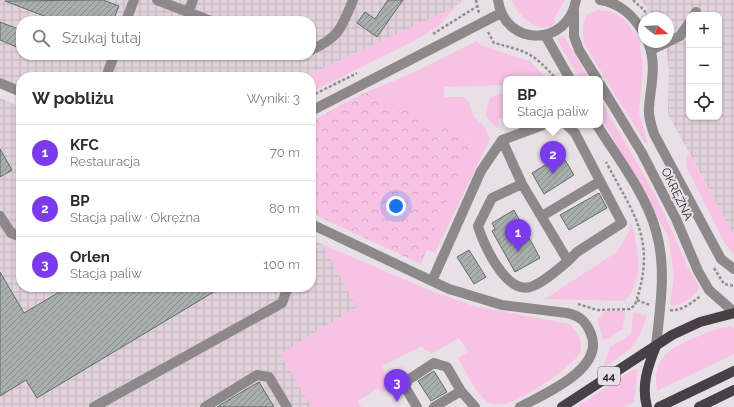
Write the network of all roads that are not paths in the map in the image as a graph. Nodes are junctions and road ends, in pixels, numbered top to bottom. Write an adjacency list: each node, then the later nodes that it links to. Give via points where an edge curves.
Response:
1 (134, 0): 10 (street)
2 (193, 0): 8 (street)
3 (353, 0): 16 (street, via 341,28 326,44)
4 (498, 0): 9 (street)
5 (600, 0): 12 (street, via 612,2 629,14)
6 (162, 1): 8 (street)
7 (575, 5): 14 (street, via 567,22); 21 (street, via 574,36 579,50)
8 (188, 12): 11 (street)
9 (501, 13): 14 (street, via 519,32 532,36); 25 (street)
10 (128, 16)
11 (198, 16)
12 (638, 25)
13 (686, 27): 15 (street, via 680,36)
14 (545, 35): 20 (street)
15 (674, 38)
16 (316, 48)
17 (649, 48): 37 (street, via 654,73 650,118 654,134 721,258)
18 (112, 60): 19 (street)
19 (108, 72)
20 (568, 76)
21 (595, 76)
22 (0, 82): 24 (street)
23 (603, 89): 40 (street, OKRĘŻNA, via 642,153 709,290)
24 (16, 90)
25 (316, 108)
26 (535, 128): 29 (street)
27 (569, 128): 30 (street, via 575,133)
28 (599, 128): 41 (street, via 640,194 656,230 662,261)
29 (502, 140): 31 (street); 38 (street, via 481,171)
30 (599, 182): 33 (street); 36 (street, via 622,223 577,252)
31 (522, 184): 33 (street); 36 (street, via 492,198 478,226 482,239 508,281 518,287 530,287)
32 (0, 216): 35 (street, via 11,233)
33 (542, 216): 36 (street)
34 (316, 226): 38 (street)
35 (16, 235)
36 (568, 261)
37 (734, 269)
38 (432, 281): 52 (street, via 502,305 577,316 588,325 593,340 591,358 567,380)
39 (286, 292): 46 (street, via 282,303)
40 (734, 312): 41 (main road, 44, via 700,322)
41 (656, 346): 45 (main road, via 645,377); 53 (main road, 44)
42 (734, 371): 54 (main road)
43 (734, 390): 55 (main road)
44 (461, 391): 49 (street, via 447,368 434,363 408,380 406,387); 50 (street); 51 (street)
45 (647, 406)
46 (94, 407)
47 (205, 407): 48 (street, via 257,375 269,377)
48 (287, 407)
49 (417, 407)
50 (434, 407)
51 (475, 407)
52 (520, 407)
53 (562, 407)
54 (659, 407)
55 (700, 407)

